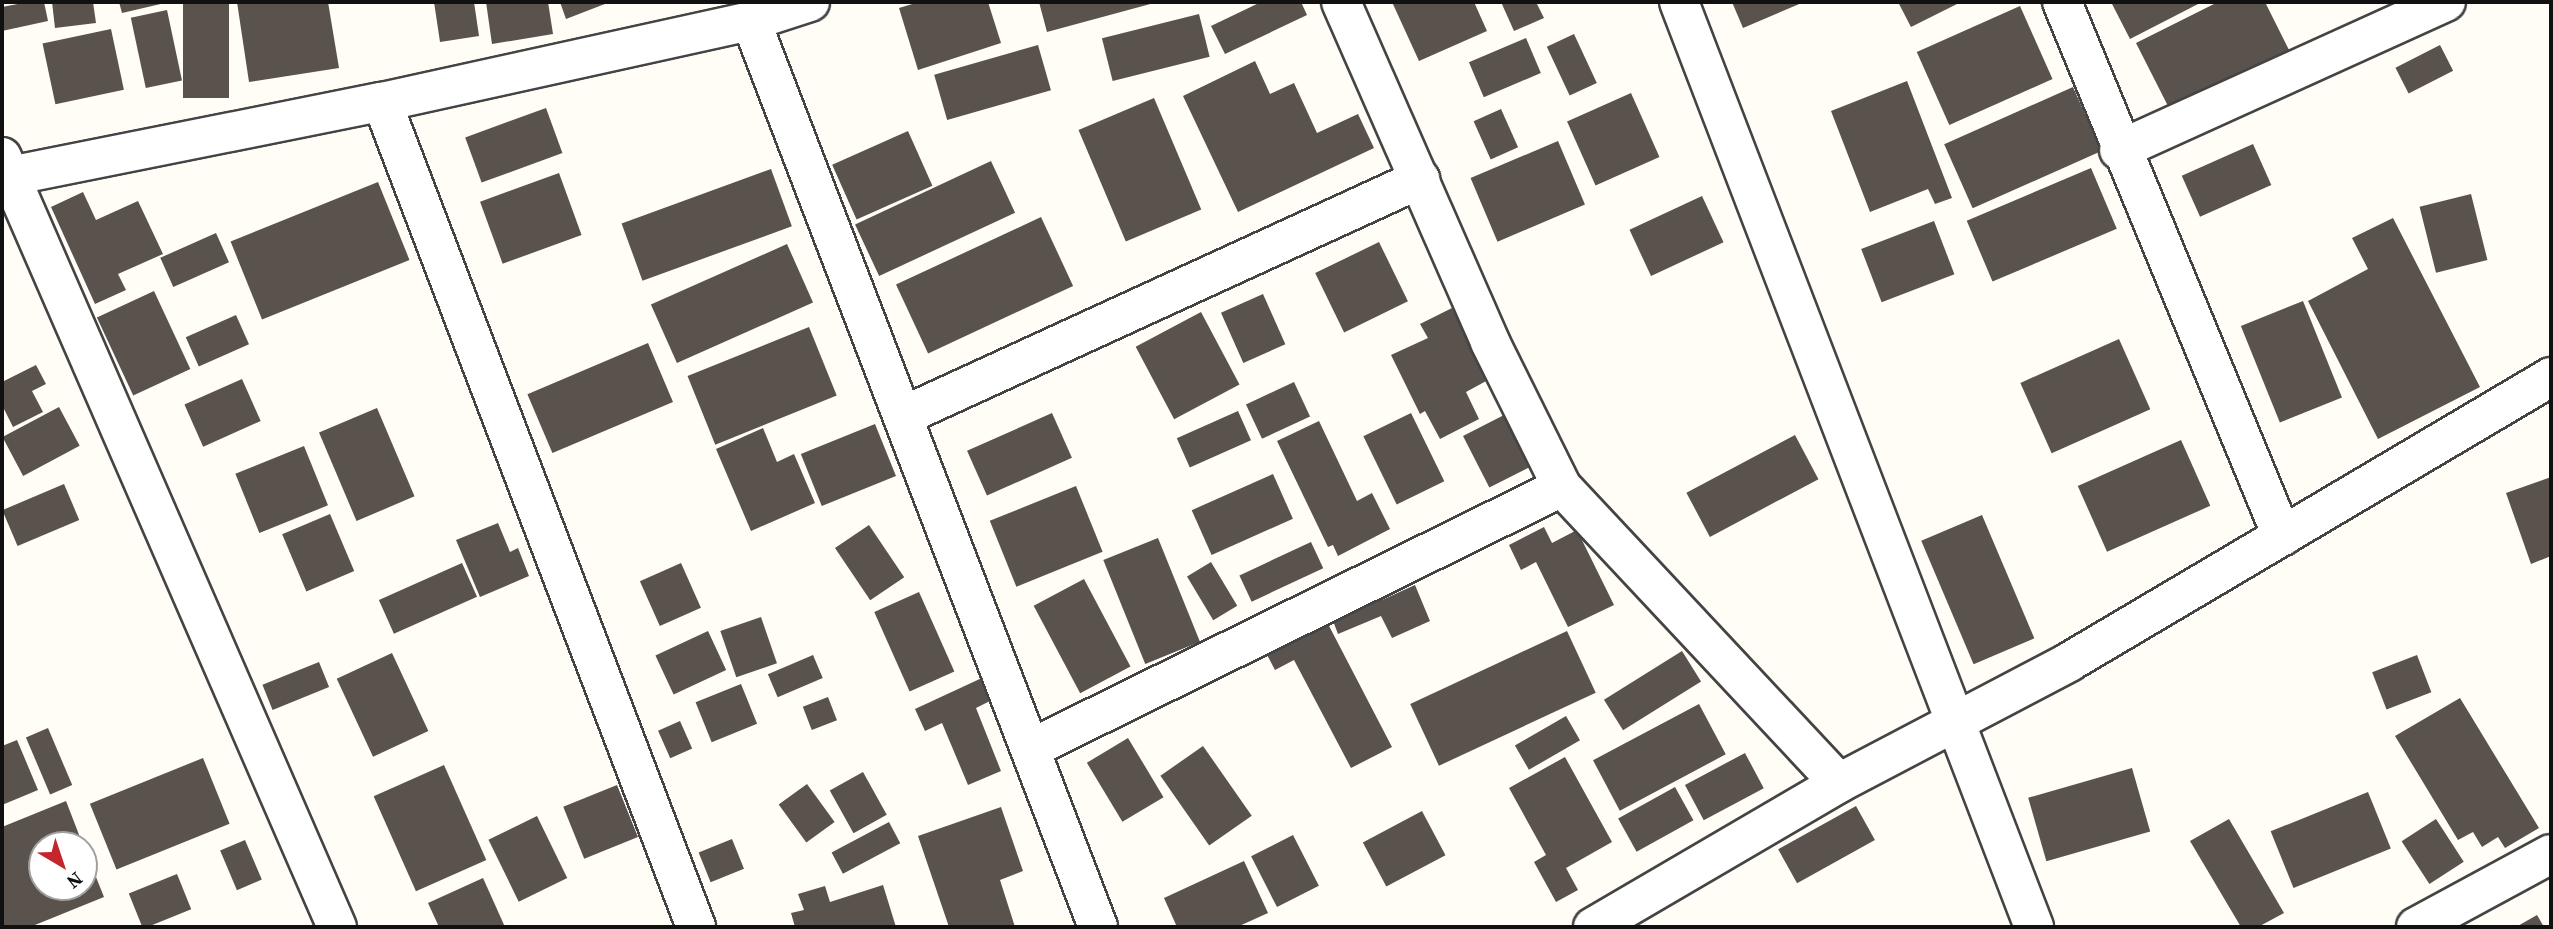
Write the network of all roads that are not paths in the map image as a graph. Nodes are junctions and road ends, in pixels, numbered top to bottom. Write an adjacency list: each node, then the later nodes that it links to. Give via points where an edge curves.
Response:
1 (810, 2): 6 (street)
2 (1341, 2): 10 (street)
3 (1679, 2): 15 (street)
4 (2062, 2): 8 (street)
5 (2446, 2): 8 (street)
6 (751, 21): 7 (street); 12 (street)
7 (382, 102): 9 (street); 20 (street)
8 (2119, 150): 14 (street)
9 (6, 167): 19 (street)
10 (1420, 179): 12 (street); 13 (street, via 1490,342)
11 (2551, 377): 14 (street)
12 (903, 416): 16 (street)
13 (1562, 487): 16 (street); 17 (street)
14 (2282, 536): 15 (street, via 2068,662)
15 (1956, 720): 17 (street); 23 (street)
16 (1030, 749): 21 (street)
17 (1839, 783): 22 (street)
18 (2551, 854): 24 (street)
19 (337, 927)
20 (696, 927)
21 (1098, 927)
22 (1593, 927)
23 (2034, 927)
24 (2416, 927)

